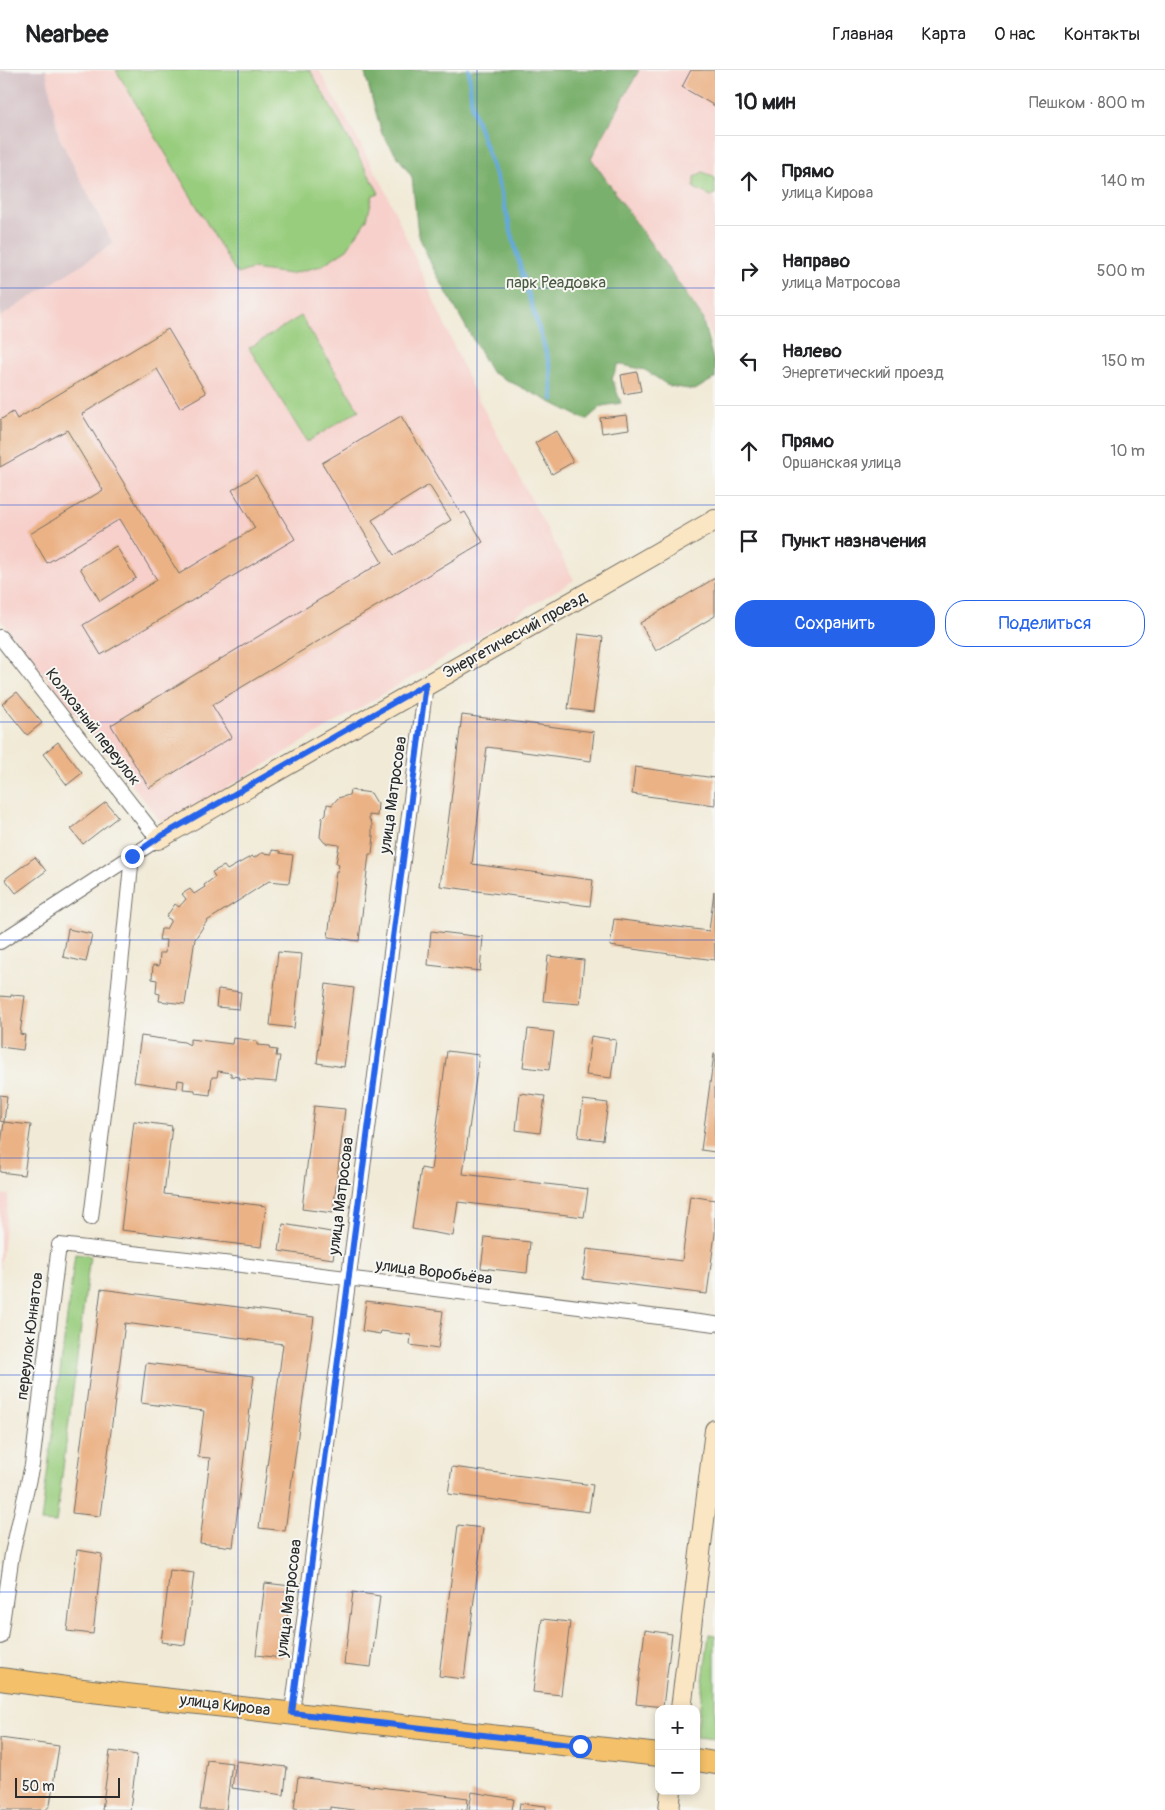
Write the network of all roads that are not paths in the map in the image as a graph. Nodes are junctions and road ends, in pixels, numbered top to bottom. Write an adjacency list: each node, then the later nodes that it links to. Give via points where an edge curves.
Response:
1 (715, 520): 3 (street, Энергетический проезд)
2 (0, 637): 4 (street, Колхозный переулок)
3 (426, 684): 4 (street, Энергетический проезд); 9 (street, улица Матросова)
4 (158, 838): 5 (street)
5 (132, 856): 6 (street); 7 (street)
6 (0, 942)
7 (91, 1218)
8 (59, 1245): 9 (street, улица Воробьёва); 12 (street, переулок Юннатов, via 32,1465 12,1554)
9 (348, 1279): 10 (street, улица Воробьёва); 15 (street, улица Матросова)
10 (715, 1324)
11 (715, 1430): 14 (street)
12 (0, 1637)
13 (0, 1679): 15 (main road, улица Кирова)
14 (681, 1705)
15 (292, 1713): 16 (main road, улица Кирова)
16 (655, 1755)
17 (700, 1761): 18 (main road)
18 (715, 1763)
19 (671, 1795): 20 (street)
20 (669, 1810)

